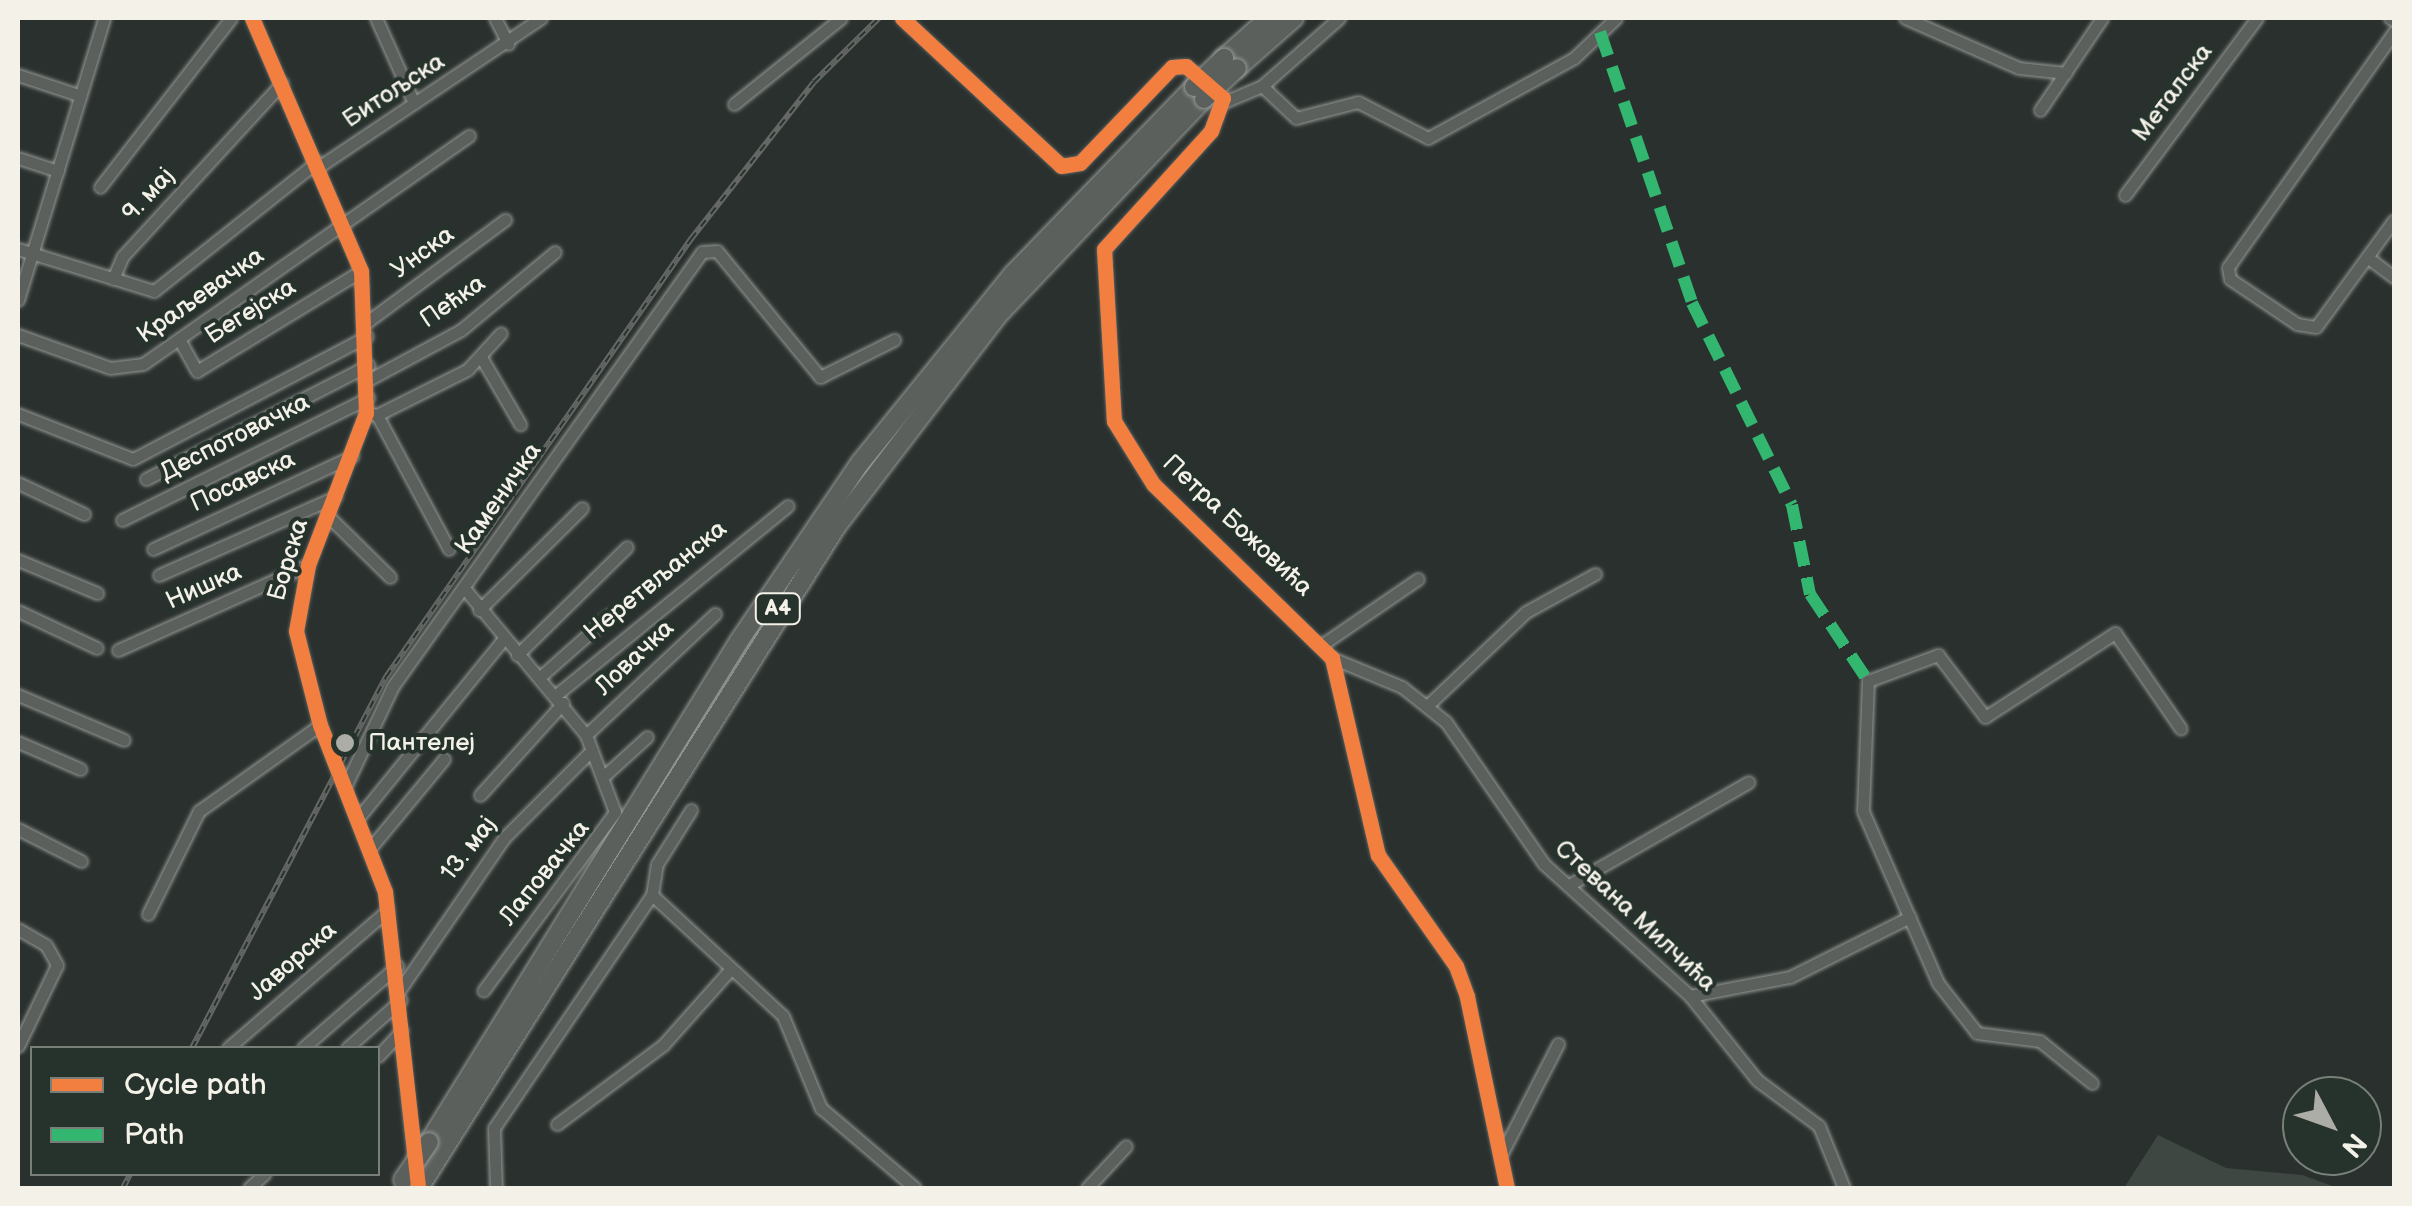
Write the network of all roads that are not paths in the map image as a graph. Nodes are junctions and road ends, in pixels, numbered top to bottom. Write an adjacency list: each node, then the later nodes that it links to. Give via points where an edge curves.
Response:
1 (104, 18): 24 (street)
2 (231, 18): 33 (street)
3 (252, 18): 21 (street, Борска)
4 (376, 18): 26 (street)
5 (495, 18): 17 (street)
6 (541, 18): 17 (street, Битољска)
7 (841, 18): 27 (street)
8 (902, 18): 25 (street, via 1061,166 1080,163 1172,67 1186,66)
9 (1268, 18): 18 (highway, A4)
10 (1294, 18): 18 (highway, A4)
11 (1339, 18): 22 (street)
12 (1616, 18): 22 (street, via 1574,58 1428,138 1413,138 1358,102 1296,118)
13 (1905, 18): 19 (street, via 2019,68)
14 (2102, 18): 19 (street)
15 (2257, 18): 34 (street, Металска)
16 (2394, 32): 41 (street, via 2228,267 2254,298 2316,326)
17 (508, 44): 26 (street, Битољска)
18 (1231, 63): 23 (highway, A4, bridge)
19 (2066, 72): 28 (street)
20 (18, 75): 24 (street)
21 (282, 83): 31 (street, Борска); 44 (street, 9. мај, via 124,256)
22 (1262, 86): 25 (street)
23 (1199, 93): 131 (highway, A4, via 1000,314 828,537); 131 (highway, A4, bridge, via 1013,274 860,464 738,641 429,1142)
24 (80, 96): 32 (street)
25 (1224, 102): 82 (street, Петра Божовића, via 1211,131 1104,249 1114,421 1153,484)
26 (414, 103): 31 (street, Битољска)
27 (734, 104)
28 (2040, 110)
29 (469, 136): 37 (street, Краљевачка)
30 (18, 158): 32 (street)
31 (318, 164): 37 (street, Борска); 44 (street, Битољска, via 154,291)
32 (58, 171): 40 (street)
33 (100, 187)
34 (2125, 195)
35 (505, 220): 46 (street, Унска)
36 (2394, 220): 41 (street)
37 (344, 223): 42 (street, Борска); 49 (street, Краљевачка)
38 (18, 249): 40 (street)
39 (555, 252): 52 (street, Пећка, via 460,330)
40 (32, 254): 44 (street); 45 (street)
41 (2367, 258): 43 (street)
42 (361, 271): 46 (street, Борска); 49 (street, Бегејска, via 197,372)
43 (2394, 277)
44 (113, 280)
45 (18, 300)
46 (367, 329): 52 (street, Борска); 54 (street, Унска, via 133,458)
47 (501, 333): 51 (street)
48 (18, 334): 49 (street, Краљевачка, via 128,369)
49 (179, 338)
50 (894, 340): 75 (street, Каменичка, via 820,377 708,248)
51 (481, 357): 55 (street); 56 (street)
52 (369, 372): 53 (street, Борска); 58 (street, Пећка)
53 (368, 398): 55 (street, Борска); 65 (street, Деспотовачка)
54 (18, 414)
55 (372, 414): 57 (street, Борска); 67 (street)
56 (520, 424)
57 (352, 456): 60 (street, Борска); 68 (street, Посавска)
58 (146, 479)
59 (18, 483): 63 (street)
60 (334, 497): 64 (street, Борска); 72 (street)
61 (788, 506): 89 (street, Неретвљанска)
62 (582, 508): 77 (street)
63 (84, 514)
64 (328, 516): 70 (street, Борска); 73 (street)
65 (122, 520)
66 (627, 547): 85 (street)
67 (448, 548)
68 (153, 549)
69 (18, 560): 76 (street)
70 (308, 565): 84 (street, Нишка); 91 (street, Борска, via 296,631)
71 (1596, 574): 90 (street, via 1526,612)
72 (160, 575)
73 (390, 577)
74 (1418, 579): 82 (street)
75 (464, 588): 77 (street, Лаповачка); 102 (street, Каменичка, via 393,686)
76 (97, 594)
77 (479, 610): 81 (street, Лаповачка)
78 (18, 611): 83 (street)
79 (715, 614): 93 (street, Ловачка)
80 (610, 616): 87 (street)
81 (502, 641): 85 (street, Лаповачка); 105 (street)
82 (1323, 644): 86 (street, Петра Божовића)
83 (97, 648)
84 (118, 650)
85 (517, 654): 87 (street, Лаповачка)
86 (1332, 658): 90 (street, Стевана Милчића); 130 (street, Петра Божовића, via 1364,821 1378,855 1456,966)
87 (540, 678): 89 (street, Лаповачка)
88 (18, 695): 95 (street)
89 (560, 699): 93 (street, Лаповачка); 103 (street, Неретвљанска)
90 (1428, 705): 109 (street, Стевана Милчића)
91 (320, 725): 102 (street, Борска); 112 (street, via 199,810)
92 (2181, 728): 113 (street, via 2114,633 1985,717 1938,655 1868,681 1863,811)
93 (586, 735): 97 (street, Лаповачка)
94 (647, 737): 100 (street)
95 (124, 740)
96 (18, 742): 99 (street)
97 (592, 750): 100 (street, Лаповачка); 118 (street, 13. мај, via 489,858)
98 (444, 760): 107 (street)
99 (80, 769)
100 (604, 776): 117 (street, Лаповачка, via 615,812 609,830)
101 (1750, 782): 109 (street)
102 (344, 787): 105 (street, Борска)
103 (480, 795)
104 (690, 810): 110 (street, via 657,864)
105 (358, 817): 107 (street, Борска)
106 (18, 829): 108 (street)
107 (372, 846): 111 (street, Борска)
108 (81, 861)
109 (1570, 886): 119 (street, Стевана Милчића)
110 (652, 895): 116 (street); 132 (street, via 494,1128)
111 (388, 910): 115 (street, Борска); 123 (street, Јаворска)
112 (148, 914)
113 (1910, 916): 119 (street, via 1790,977); 127 (street, via 1960,1022 1976,1033 2040,1040)
114 (18, 929): 122 (street, via 57,957)
115 (396, 966): 118 (street, Борска); 124 (street)
116 (729, 971): 128 (street, via 663,1044); 133 (street, via 783,1016 821,1108)
117 (483, 991)
118 (400, 996): 120 (street, Борска); 125 (street, 13. мај)
119 (1690, 996): 136 (street, Стевана Милчића, via 1757,1080 1818,1126)
120 (402, 1030): 126 (street); 131 (street, Борска)
121 (1558, 1044): 130 (street)
122 (18, 1046)
123 (230, 1046)
124 (306, 1046)
125 (349, 1046)
126 (380, 1054)
127 (2092, 1083)
128 (557, 1124)
129 (1126, 1146): 134 (street)
130 (1501, 1155): 135 (street, Петра Божовића)
131 (413, 1184)
132 (496, 1188)
133 (914, 1188)
134 (1087, 1188)
135 (1507, 1188)
136 (1844, 1188)

